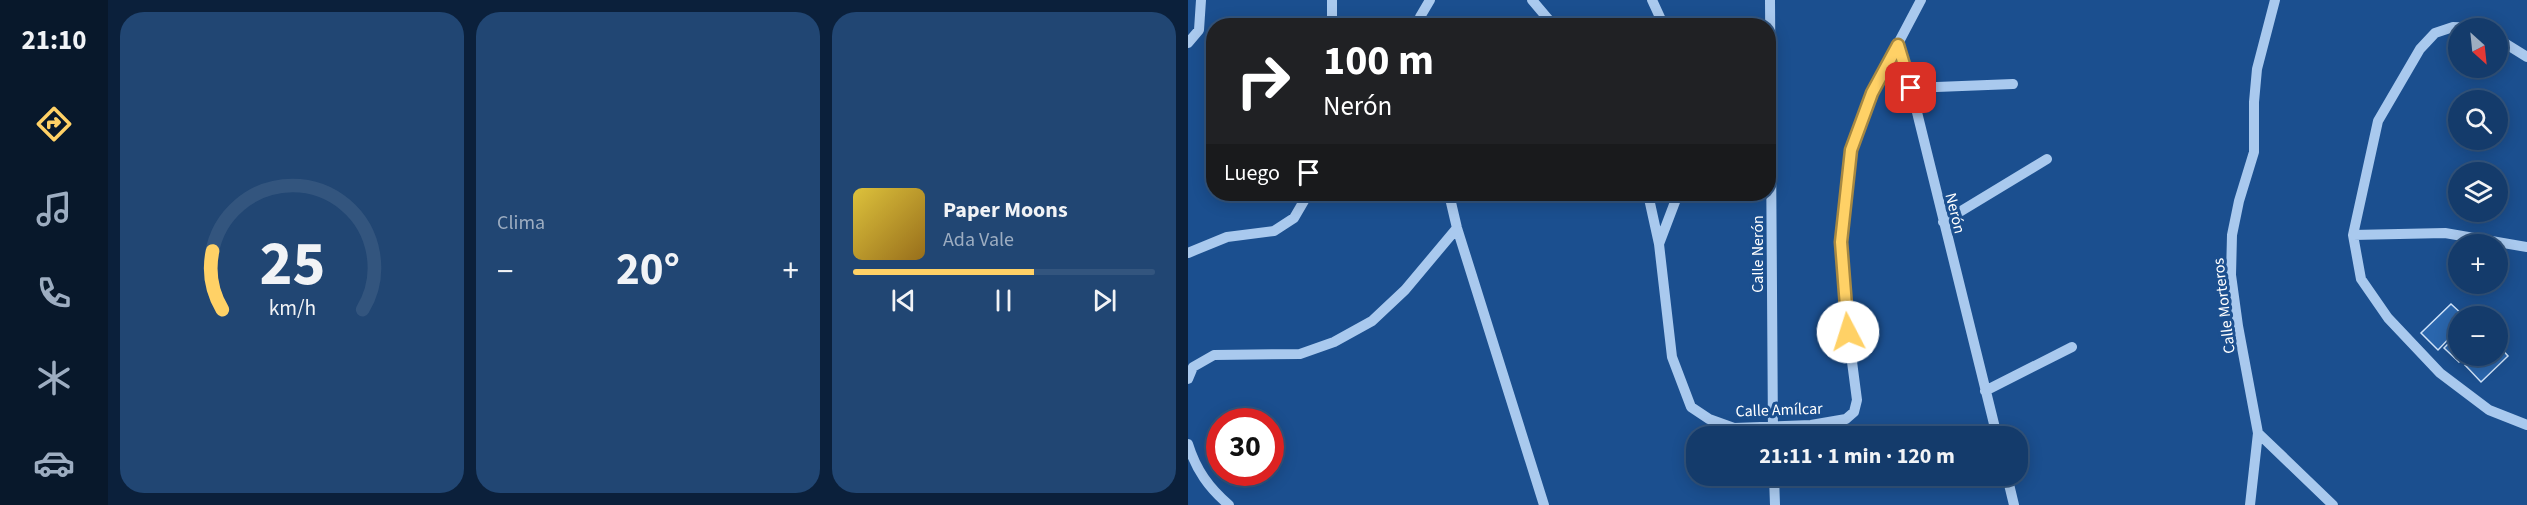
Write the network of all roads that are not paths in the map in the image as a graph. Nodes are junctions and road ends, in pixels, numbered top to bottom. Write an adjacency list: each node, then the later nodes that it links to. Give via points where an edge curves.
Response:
1 (1201, 0): 15 (street, via 1199,30)
2 (1332, 0): 9 (street)
3 (1430, 0): 10 (street)
4 (1533, 0): 11 (street)
5 (1652, 0): 12 (street)
6 (1770, 0): 13 (street, Calle Nerón)
7 (1921, 0): 16 (street)
8 (2275, 0): 41 (street, Calle Morteros, via 2257,69 2254,152 2232,235 2231,275)
9 (1332, 18)
10 (1420, 18)
11 (1548, 18)
12 (1660, 18)
13 (1770, 18)
14 (2448, 29): 29 (street, via 2435,33 2420,49 2378,121)
15 (1188, 43)
16 (1898, 45): 20 (street, Nerón); 39 (street, Calle Amílcar, via 1872,93 1851,150 1841,242 1857,400 1854,412 1846,419)
17 (2508, 45): 18 (street)
18 (2527, 57)
19 (2013, 84): 20 (street)
20 (1911, 88): 27 (street, Nerón)
21 (2047, 159): 27 (street)
22 (1304, 201): 32 (street, via 1294,218 1274,231 1227,237)
23 (1450, 201): 28 (street)
24 (1650, 201): 30 (street, Calle Amílcar)
25 (1675, 201): 30 (street)
26 (1771, 201): 38 (street, Calle Nerón)
27 (1943, 222): 35 (street, Nerón)
28 (1456, 228): 34 (street, via 1405,290 1372,321 1334,342 1300,354 1214,355 1193,367); 46 (street)
29 (2353, 235): 31 (street, via 2445,233); 36 (street, via 2361,279 2388,318 2440,373 2489,410)
30 (1659, 244): 37 (street, Calle Amílcar, via 1672,357 1691,407)
31 (2527, 247)
32 (1188, 253)
33 (2072, 346): 35 (street)
34 (1188, 379)
35 (1985, 390): 40 (street, Nerón)
36 (2527, 425)
37 (1728, 426)
38 (1773, 426)
39 (1806, 426)
40 (1994, 426)
41 (2258, 434): 49 (street, Calle Morteros); 50 (street)
42 (1188, 444): 45 (street, via 1194,464 1212,491)
43 (1774, 486): 47 (street)
44 (2009, 486): 48 (street)
45 (1229, 505)
46 (1544, 505)
47 (1775, 505)
48 (2014, 505)
49 (2250, 505)
50 (2333, 505)

